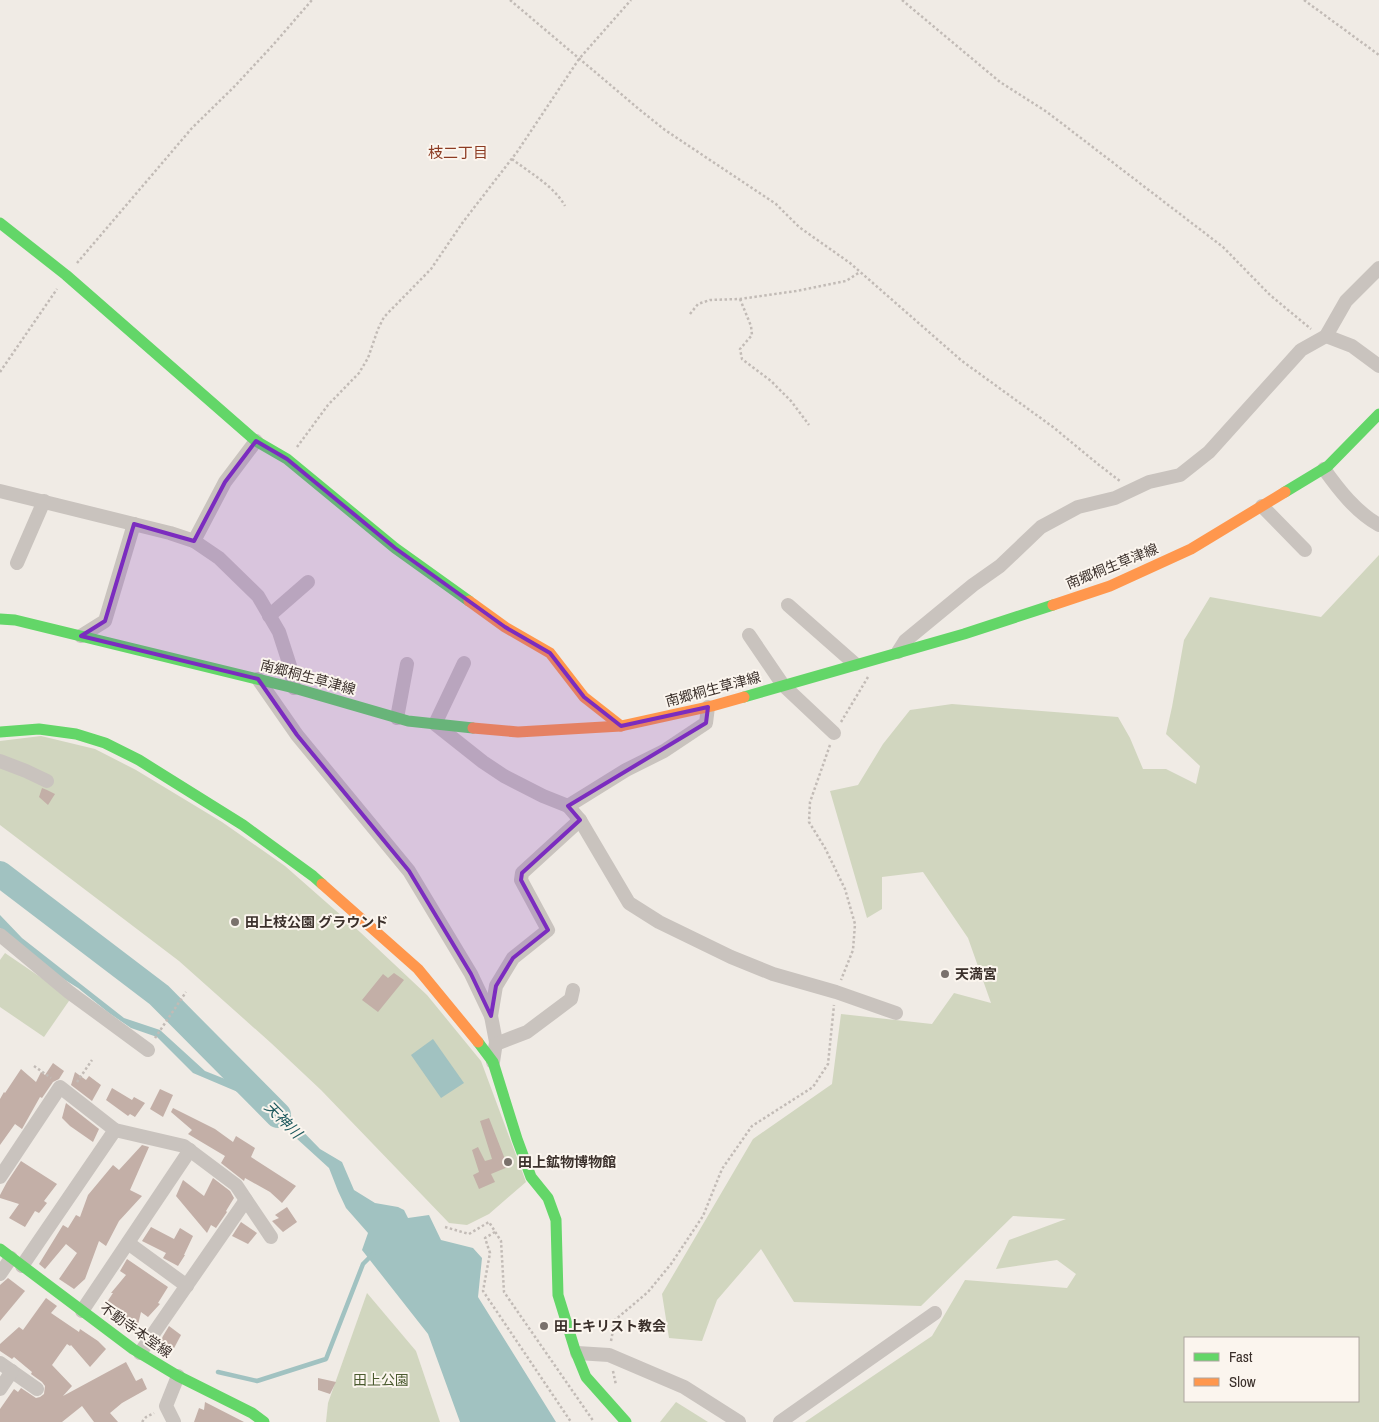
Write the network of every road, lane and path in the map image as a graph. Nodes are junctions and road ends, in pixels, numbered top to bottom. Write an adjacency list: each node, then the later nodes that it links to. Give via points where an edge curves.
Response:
1 (312, 0): 13 (path, via 274,45 192,128)
2 (510, 0): 7 (path)
3 (631, 0): 7 (path)
4 (902, 0): 16 (path, via 1000,82 1047,112 1223,247 1270,295 1310,328)
5 (1304, 0): 6 (path)
6 (1379, 55)
7 (579, 59): 8 (path); 12 (path, via 665,130 776,204 799,227)
8 (512, 160): 9 (path, via 549,188); 22 (path, via 431,269 384,317 359,373 328,405)
9 (565, 206)
10 (0, 223): 13 (street)
11 (1379, 268): 16 (street, via 1346,300)
12 (860, 272): 14 (path, via 846,281); 24 (path, via 962,361)
13 (66, 275): 18 (path); 21 (street)
14 (740, 299): 15 (path, via 710,300 698,304); 20 (path, via 752,335 740,349 742,359 771,381)
15 (690, 314)
16 (1326, 336): 17 (street, via 1352,346); 24 (street, via 1302,350 1209,452 1180,475 1149,482)
17 (1379, 366)
18 (0, 372)
19 (1379, 414): 23 (street, 南郷桐生草津線)
20 (809, 425)
21 (256, 441): 22 (street); 30 (street, via 225,482)
22 (288, 459): 50 (street, via 395,548 505,626 550,653 584,697)
23 (1324, 469): 27 (street, 南郷桐生草津線); 29 (street, via 1366,518)
24 (1132, 490): 39 (street, via 1115,498 1078,507 1041,527 1000,566 905,641)
25 (0, 491): 26 (street)
26 (44, 502): 28 (street); 32 (street)
27 (1262, 506): 31 (street); 39 (street, 南郷桐生草津線, via 1191,549 1110,586)
28 (134, 524): 30 (street); 38 (street, via 105,621)
29 (1379, 525)
30 (194, 541): 35 (street, via 219,558 258,596)
31 (1305, 550)
32 (17, 563)
33 (308, 582): 35 (street)
34 (788, 605): 43 (street)
35 (269, 616): 46 (street, via 279,632)
36 (0, 619): 38 (street, 南郷桐生草津線)
37 (749, 635): 45 (street)
38 (81, 636): 44 (street, 南郷桐生草津線)
39 (898, 652): 40 (street, 南郷桐生草津線)
40 (880, 657): 43 (street, 南郷桐生草津線); 52 (path)
41 (464, 663): 49 (street)
42 (407, 664): 48 (street)
43 (855, 664): 45 (street, 南郷桐生草津線)
44 (258, 679): 46 (street, 南郷桐生草津線); 62 (street, via 297,735 409,871 471,974)
45 (783, 685): 47 (street, 南郷桐生草津線); 52 (street)
46 (294, 688): 48 (street, 南郷桐生草津線)
47 (708, 707): 50 (street, 南郷桐生草津線); 55 (street, via 706,723)
48 (397, 718): 49 (street, 南郷桐生草津線)
49 (435, 724): 50 (street, 南郷桐生草津線, via 518,732); 55 (street, via 504,776)
50 (621, 726)
51 (0, 732): 66 (street, via 39,729 76,734 105,744 139,760 243,825 313,876 418,969)
52 (834, 733): 60 (path, via 810,802 809,822 846,889 855,924 852,950)
53 (0, 761): 54 (street)
54 (47, 781)
55 (568, 806): 56 (street)
56 (580, 820): 60 (street, via 629,903 731,958); 62 (street, via 522,872 521,880 548,930 513,958 496,986)
57 (0, 935): 64 (street, via 69,992)
58 (573, 990): 63 (street, via 571,999 526,1032)
59 (186, 992): 64 (path)
60 (836, 992): 61 (street); 85 (path, via 828,1064 813,1088 752,1126 722,1169 702,1216 672,1264 648,1292 614,1320)
61 (896, 1013)
62 (491, 1016): 63 (street)
63 (496, 1044): 66 (street)
64 (148, 1050)
65 (92, 1060): 68 (path)
66 (493, 1062): 84 (street, via 531,1177 548,1198 556,1220 558,1294)
67 (34, 1066): 69 (path)
68 (83, 1072)
69 (60, 1087): 70 (street); 72 (street)
70 (114, 1130): 71 (street); 78 (street)
71 (190, 1150): 73 (street, via 236,1185); 77 (street)
72 (0, 1177)
73 (246, 1200): 76 (street); 80 (street)
74 (445, 1227): 75 (path, via 469,1234 489,1222)
75 (495, 1232): 94 (path, via 485,1238 490,1253 483,1291); 95 (path, via 501,1241 504,1292)
76 (271, 1237)
77 (128, 1243): 80 (street); 81 (street)
78 (11, 1258): 79 (street); 81 (street, 不動寺本堂線)
79 (0, 1274)
80 (186, 1286): 83 (street)
81 (82, 1311): 83 (street, 不動寺本堂線)
82 (935, 1313): 98 (street)
83 (140, 1353): 88 (street, 不動寺本堂線)
84 (577, 1353): 85 (street); 96 (street, via 586,1376)
85 (609, 1355): 91 (path); 97 (street, via 684,1387)
86 (0, 1363): 87 (street)
87 (12, 1371): 89 (street); 90 (street)
88 (178, 1376): 92 (street, via 166,1406); 93 (street, 不動寺本堂線)
89 (0, 1389)
90 (38, 1389)
91 (617, 1392)
92 (174, 1422)
93 (264, 1422)
94 (571, 1422)
95 (594, 1422)
96 (626, 1422)
97 (739, 1422)
98 (780, 1422)

